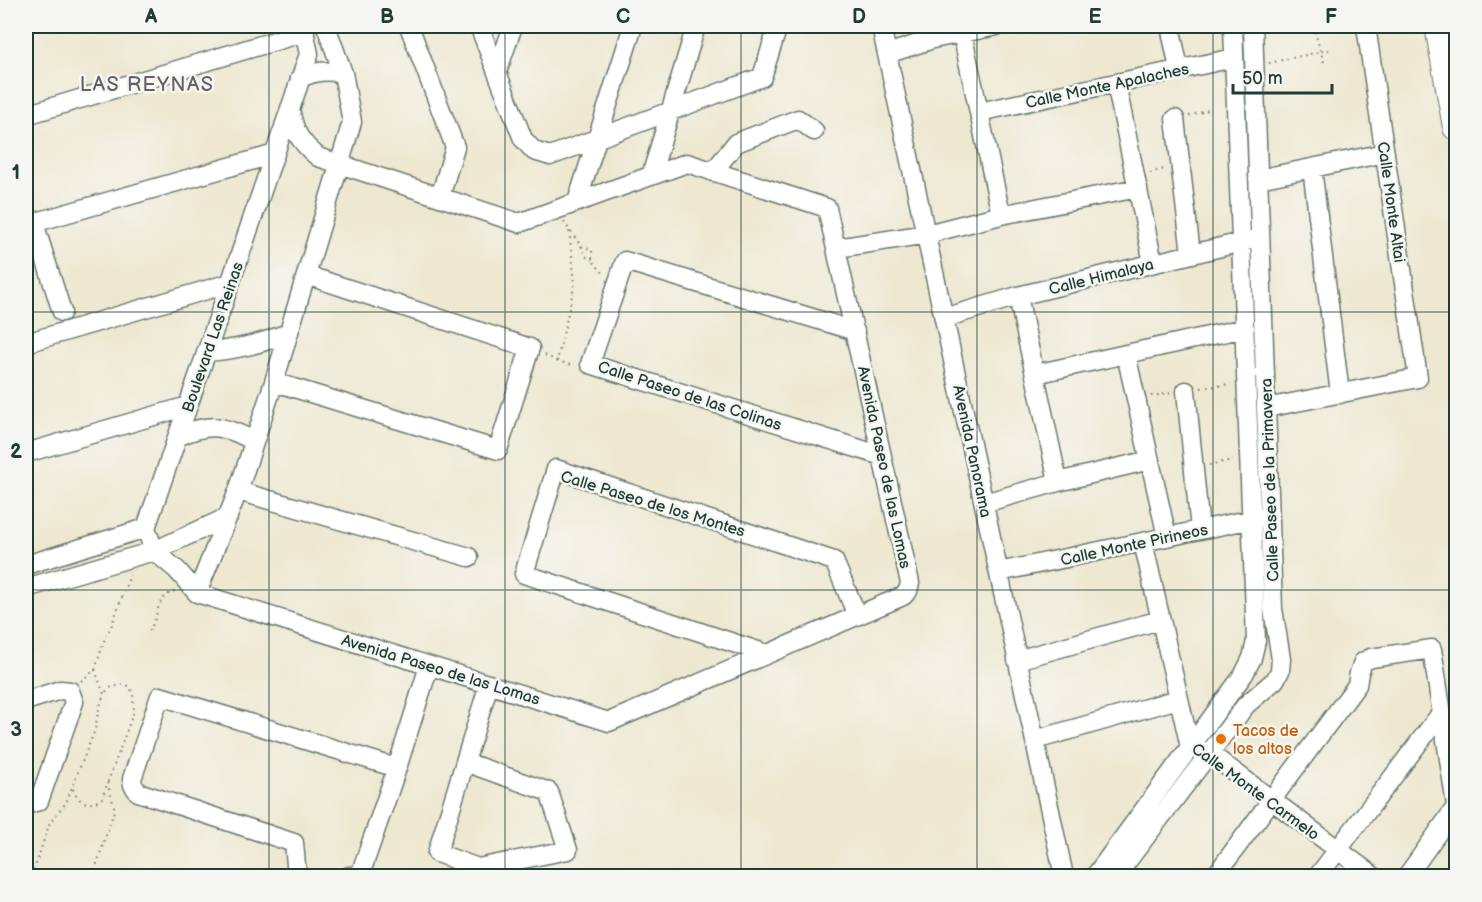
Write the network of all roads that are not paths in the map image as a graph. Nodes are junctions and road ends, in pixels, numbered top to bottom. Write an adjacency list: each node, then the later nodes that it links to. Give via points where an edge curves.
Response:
1 (409, 26): 41 (street, via 455,147)
2 (479, 26): 21 (street)
3 (513, 26): 21 (street)
4 (633, 26): 32 (street)
5 (696, 26): 26 (street)
6 (778, 26): 26 (street, via 762,76)
7 (881, 26): 18 (street, Avenida Panorama)
8 (997, 26): 17 (street)
9 (1170, 26): 20 (street)
10 (1233, 26): 19 (street, Calle Paseo de la Primavera)
11 (1253, 26): 39 (street, Calle Paseo de la Primavera)
12 (1366, 26): 33 (street, Calle Monte Altai)
13 (1438, 26): 30 (highway)
14 (328, 27): 22 (street)
15 (304, 29): 23 (street, Boulevard Las Reinas, via 309,54); 28 (street)
16 (932, 32): 17 (street); 18 (street)
17 (962, 33): 27 (street)
18 (887, 54): 45 (street, Avenida Panorama)
19 (1234, 58): 20 (street, Calle Monte Apalaches); 47 (street, Calle Paseo de la Primavera)
20 (1179, 69): 24 (street, Calle Monte Apalaches)
21 (496, 72): 32 (street, via 523,139 534,151 550,156)
22 (343, 73): 23 (street, via 321,71); 35 (street, via 352,122)
23 (300, 78): 25 (street, Boulevard Las Reinas)
24 (1116, 82): 27 (street, Calle Monte Apalaches); 40 (street)
25 (290, 108): 34 (street, Boulevard Las Reinas); 35 (street, Avenida Paseo de las Lomas, via 293,127 303,144 318,158)
26 (670, 111): 32 (street); 38 (street)
27 (979, 112): 43 (street)
28 (26, 115)
29 (1175, 119): 49 (street)
30 (1456, 127)
31 (814, 131): 37 (street, via 798,119 736,143)
32 (597, 138): 42 (street)
33 (1385, 153): 36 (street); 65 (street, Calle Monte Altai, via 1418,378)
34 (274, 154): 44 (street); 52 (street, Boulevard Las Reinas)
35 (339, 165): 41 (street, Avenida Paseo de las Lomas); 51 (street)
36 (1312, 168): 39 (street); 65 (street)
37 (713, 172): 38 (street, Avenida Paseo de las Lomas, via 687,163); 48 (street, Avenida Paseo de las Lomas, via 827,208)
38 (651, 176): 42 (street, Avenida Paseo de las Lomas)
39 (1258, 178): 46 (street, Calle Paseo de la Primavera)
40 (1136, 182): 43 (street); 50 (street)
41 (440, 197): 42 (street, Avenida Paseo de las Lomas, via 519,223)
42 (578, 202)
43 (1001, 215): 45 (street)
44 (30, 224): 54 (street)
45 (927, 234): 48 (street); 55 (street, Avenida Panorama)
46 (1260, 237): 47 (street, Calle Himalaya); 67 (street, Calle Paseo de la Primavera)
47 (1241, 242): 49 (street, Calle Himalaya); 56 (street, Calle Paseo de la Primavera)
48 (837, 248): 57 (street, Avenida Paseo de las Lomas)
49 (1191, 254): 50 (street, Calle Himalaya)
50 (1153, 263): 53 (street, Calle Himalaya)
51 (306, 275): 58 (street); 63 (street, via 530,348 498,450)
52 (230, 283): 59 (street); 60 (street, Boulevard Las Reinas)
53 (1018, 296): 55 (street, Calle Himalaya); 62 (street)
54 (62, 312)
55 (944, 318): 75 (street, Avenida Panorama)
56 (1245, 328): 61 (street); 77 (street, Calle Paseo de la Primavera, via 1250,457)
57 (855, 331): 71 (street, Avenida Paseo de las Lomas); 71 (street, Calle Paseo de las Colinas, via 625,261 590,364)
58 (288, 333): 60 (street, via 262,344); 63 (street)
59 (26, 343)
60 (206, 352): 66 (street, Boulevard Las Reinas)
61 (1126, 354): 62 (street); 72 (street)
62 (1035, 374): 73 (street)
63 (273, 382): 69 (street)
64 (1185, 391): 79 (street)
65 (1340, 394): 67 (street)
66 (188, 406): 68 (street, Boulevard Las Reinas); 70 (street)
67 (1266, 408): 77 (street, Calle Paseo de la Primavera)
68 (177, 437): 69 (street, via 195,429 214,427 234,430); 78 (street, Boulevard Las Reinas)
69 (254, 441): 74 (street)
70 (26, 453)
71 (882, 456): 88 (street, Avenida Paseo de las Lomas, via 910,584 903,596)
72 (1150, 460): 73 (street); 80 (street)
73 (1058, 482): 75 (street)
74 (238, 492): 76 (street); 83 (street)
75 (984, 503): 85 (street, Avenida Panorama)
76 (228, 517): 82 (street); 87 (street)
77 (1261, 517): 79 (street, Calle Monte Pirineos); 90 (street, Calle Paseo de la Primavera); 91 (street, Calle Paseo de la Primavera)
78 (146, 528): 82 (street); 84 (street)
79 (1200, 530): 80 (street, Calle Monte Pirineos)
80 (1167, 537): 81 (street, Calle Monte Pirineos)
81 (1143, 542): 85 (street, Calle Monte Pirineos); 89 (street, Calle Monte Carmelo)
82 (154, 551): 86 (street); 87 (street)
83 (469, 556)
84 (26, 565)
85 (999, 572): 93 (street, Avenida Panorama)
86 (26, 588)
87 (197, 593): 94 (street, Avenida Paseo de las Lomas)
88 (857, 615): 92 (street, Avenida Paseo de las Lomas); 92 (street, Calle Paseo de los Montes, via 834,561 556,469 524,574)
89 (1160, 620): 93 (street); 98 (street, Calle Monte Carmelo)
90 (1256, 641): 91 (street); 95 (street, Calle Paseo de la Primavera)
91 (1279, 648): 97 (street, Calle Paseo de la Primavera, via 1280,670)
92 (767, 654): 96 (street, Avenida Paseo de las Lomas, via 609,722)
93 (1017, 660): 101 (street, Avenida Panorama)
94 (429, 666): 96 (street, Avenida Paseo de las Lomas); 105 (street)
95 (1244, 674): 97 (street); 102 (street, Calle Paseo de la Primavera)
96 (489, 684): 104 (street)
97 (1267, 688): 103 (street, Calle Paseo de la Primavera, via 1246,705)
98 (1178, 699): 101 (street); 102 (street, Calle Monte Carmelo)
99 (26, 701): 107 (street, via 60,690 70,691 74,702 39,801)
100 (1442, 712): 106 (street, via 1432,649 1363,662 1357,685); 108 (street); 109 (street)
101 (1035, 740): 112 (street, Avenida Panorama)
102 (1190, 747): 103 (street, Calle Monte Carmelo); 113 (street, Calle Paseo de la Primavera)
103 (1209, 753): 106 (street, Calle Monte Carmelo); 114 (street, Calle Paseo de la Primavera)
104 (465, 762): 104 (street, via 549,792 568,850 478,867 437,853)
105 (397, 768): 110 (street, via 160,696 132,779 138,792 294,843); 111 (street, via 360,874)
106 (1272, 800): 109 (street, Calle Monte Carmelo); 115 (street)
107 (26, 805)
108 (1456, 806): 118 (street)
109 (1338, 850): 116 (street); 117 (street, Calle Monte Carmelo)
110 (297, 876)
111 (349, 876)
112 (1064, 876)
113 (1095, 876)
114 (1116, 876)
115 (1215, 876)
116 (1318, 876)
117 (1373, 876)
118 (1407, 876)

